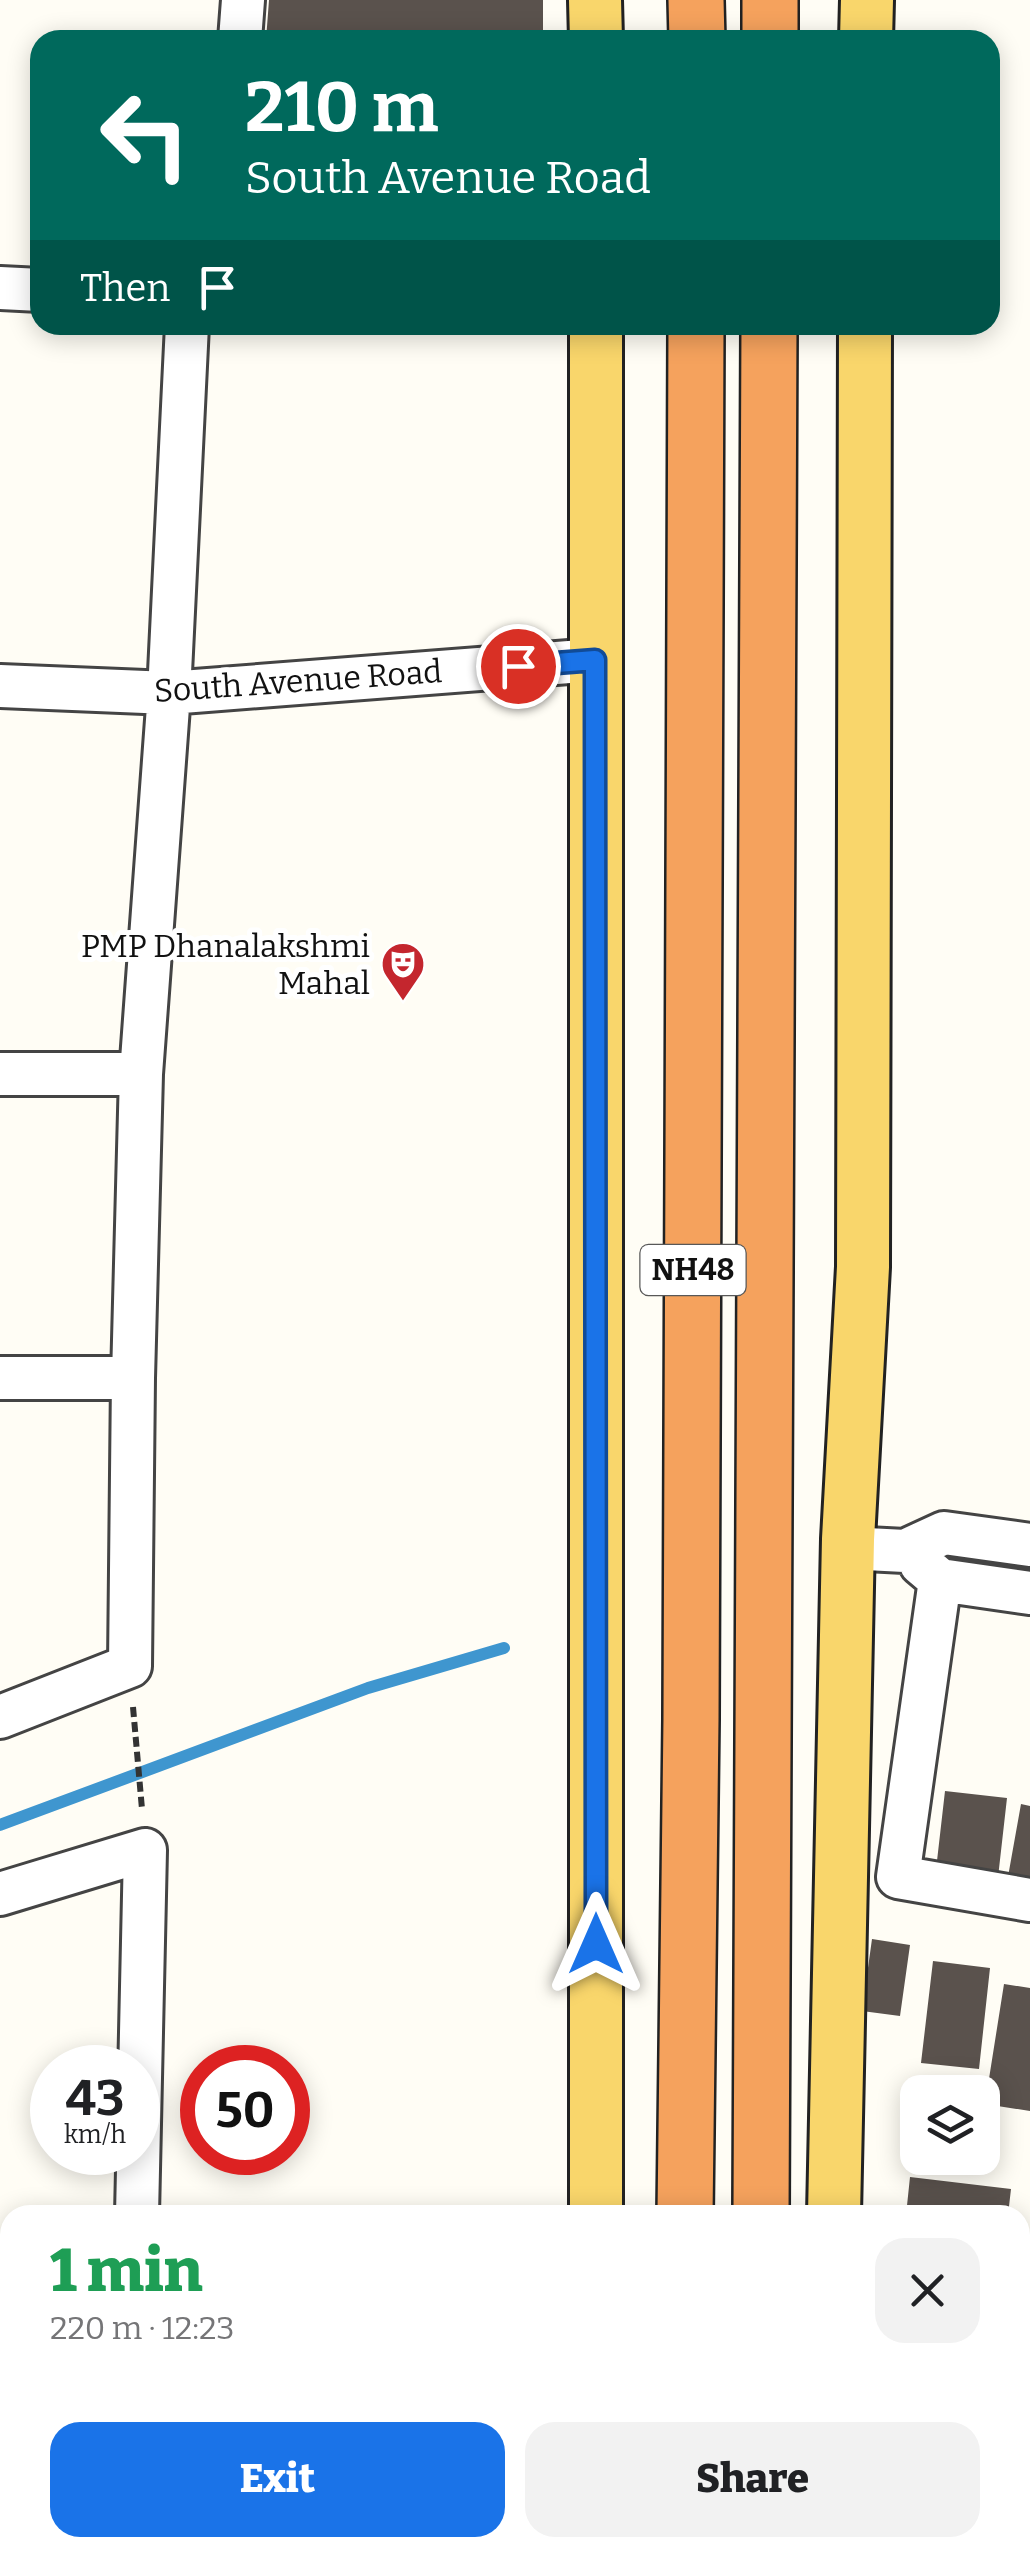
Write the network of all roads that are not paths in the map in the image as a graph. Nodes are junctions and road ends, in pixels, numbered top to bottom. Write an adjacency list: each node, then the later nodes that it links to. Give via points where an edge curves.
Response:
1 (242, 0): 5 (street)
2 (595, 0): 6 (main road)
3 (696, 0): 7 (highway)
4 (867, 0): 8 (main road)
5 (240, 30)
6 (596, 30)
7 (696, 30)
8 (866, 30)
9 (0, 288): 10 (street)
10 (30, 290)
11 (186, 335): 18 (street)
12 (596, 335): 16 (main road)
13 (696, 335): 33 (highway, NH48)
14 (769, 335): 34 (highway, NH48)
15 (865, 335): 24 (main road, via 863,1267)
16 (595, 660): 18 (street, South Avenue Road); 32 (main road)
17 (0, 686): 18 (street, South Avenue Road)
18 (168, 693): 20 (street)
19 (0, 1074): 20 (street)
20 (140, 1074): 22 (street)
21 (0, 1378): 22 (street)
22 (133, 1378): 28 (street, via 130,1666)
23 (1030, 1545): 25 (street, via 944,1533)
24 (847, 1548): 25 (street); 35 (main road)
25 (905, 1551): 26 (street)
26 (940, 1580): 27 (street); 30 (street, via 898,1877)
27 (1030, 1592)
28 (0, 1717)
29 (0, 1894): 31 (street, via 145,1850)
30 (1030, 1900)
31 (137, 2205)
32 (596, 2205)
33 (685, 2205)
34 (761, 2205)
35 (834, 2205)

